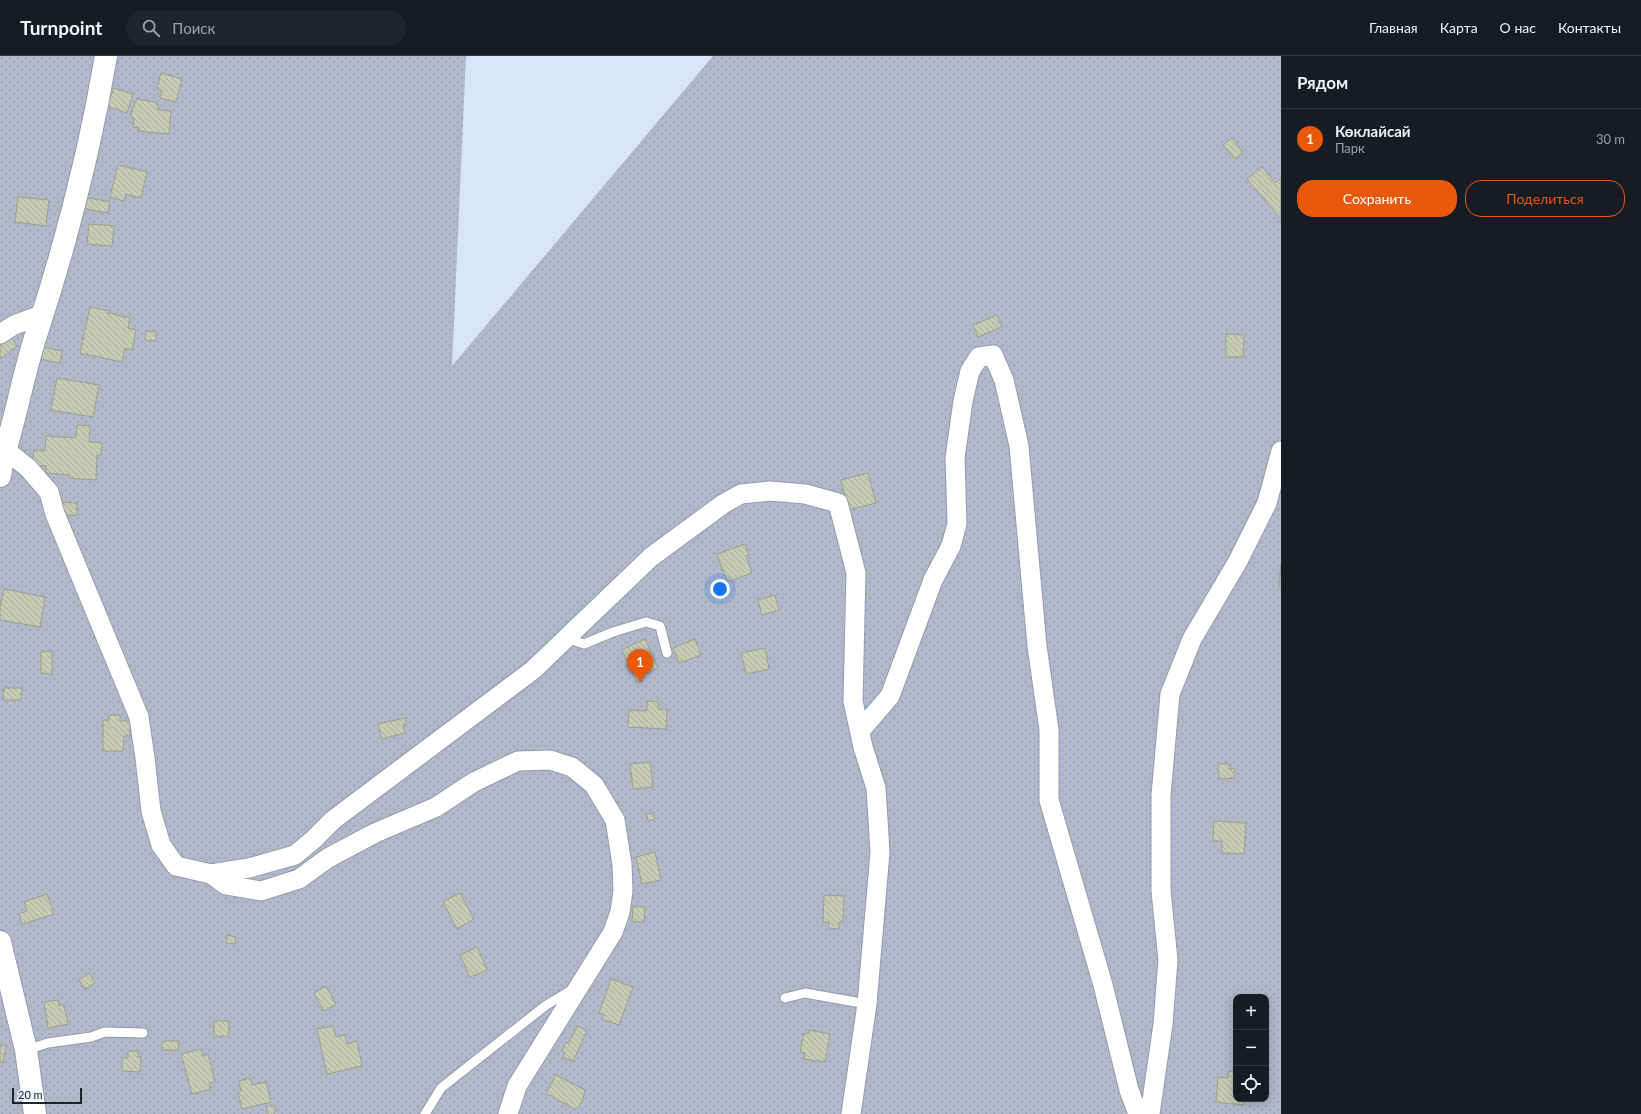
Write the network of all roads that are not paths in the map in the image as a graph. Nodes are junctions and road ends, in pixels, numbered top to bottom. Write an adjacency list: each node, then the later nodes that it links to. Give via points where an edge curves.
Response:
1 (106, 56): 2 (street, via 75,199)
2 (44, 314): 3 (street, via 14,324); 5 (street)
3 (0, 334)
4 (1281, 451): 21 (street, via 1267,503 1238,561 1192,639 1170,694 1161,795 1161,892 1168,960 1163,1024)
5 (2, 461): 9 (street, via 28,468 49,492 55,514 139,717 151,811 161,845 176,866)
6 (566, 638): 7 (lane, via 584,644 646,622 660,626); 8 (street, via 651,558 700,520 741,494 770,491 805,494 838,503 856,573 853,701); 9 (street, via 533,670 333,820 295,855 249,868)
7 (666, 653)
8 (860, 731): 13 (street, via 876,788 880,852); 20 (street, via 890,696 933,580 951,546 957,524 955,458 963,401 970,371 979,357 993,356 1004,380 1019,446 1037,646 1049,730 1049,800 1103,985 1129,1090)
9 (211, 874): 11 (street, via 226,885 261,891 300,879 328,858 375,833 436,807 474,782 518,761 550,760 572,767 594,785 615,820 622,864 623,891 620,912 613,932)
10 (0, 942): 15 (street)
11 (579, 985): 17 (lane, via 544,1006 441,1088); 18 (street, via 517,1086)
12 (785, 998): 13 (lane, via 805,993)
13 (866, 1004): 19 (street)
14 (143, 1033): 15 (lane, via 105,1032)
15 (26, 1050): 16 (street)
16 (35, 1114)
17 (425, 1114)
18 (508, 1114)
19 (851, 1114)
20 (1138, 1114)
21 (1150, 1114)

